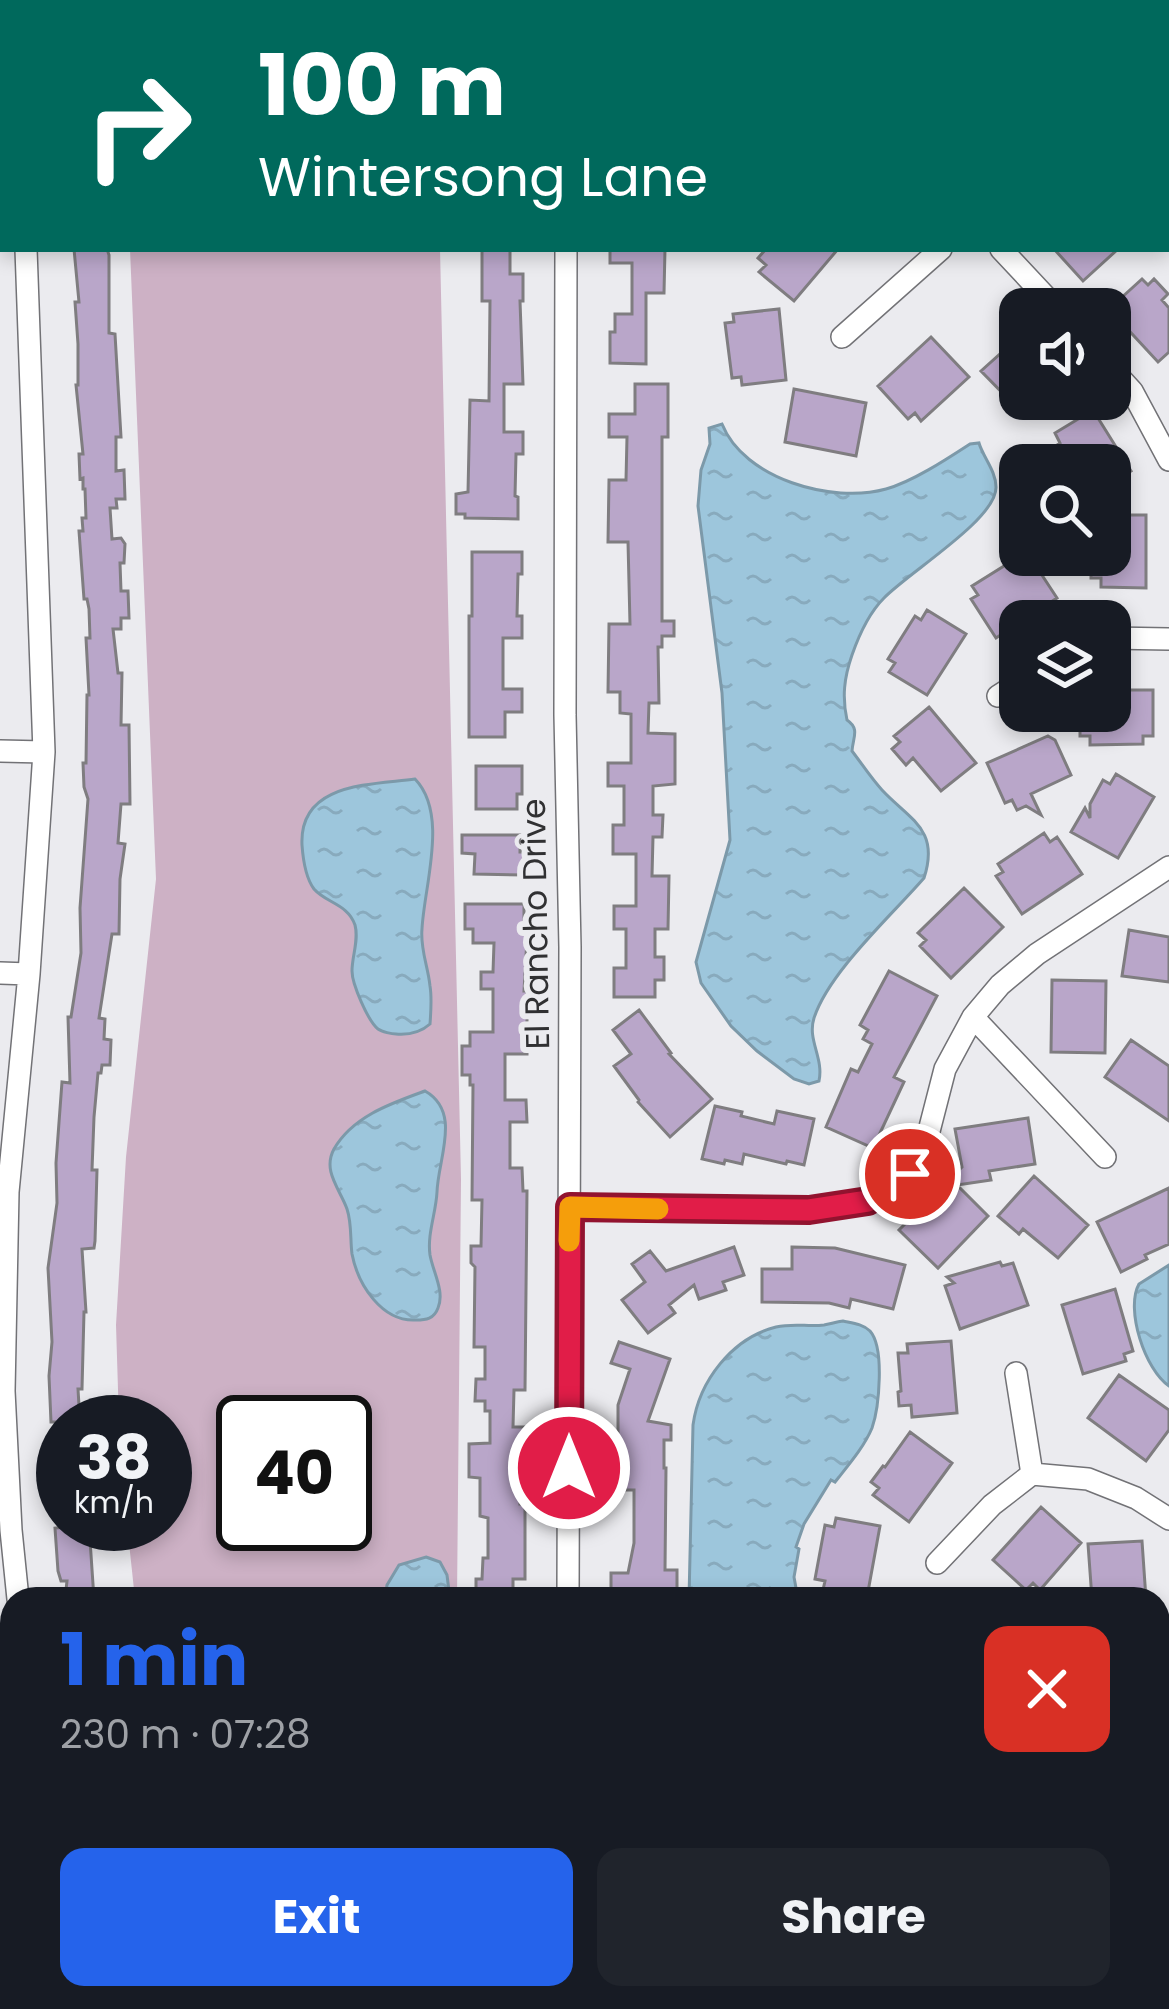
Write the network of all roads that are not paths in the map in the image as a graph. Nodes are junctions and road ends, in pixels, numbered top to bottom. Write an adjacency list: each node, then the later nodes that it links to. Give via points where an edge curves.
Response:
1 (26, 252): 12 (street)
2 (566, 252): 19 (street, El Rancho Drive)
3 (938, 252): 6 (street)
4 (1004, 252): 5 (street)
5 (1037, 288)
6 (842, 337)
7 (1131, 390): 8 (street)
8 (1169, 460)
9 (1131, 638): 10 (street)
10 (1169, 639)
11 (0, 751): 12 (street)
12 (44, 752): 15 (street)
13 (1169, 867): 16 (street, via 1037,954)
14 (0, 973): 15 (street)
15 (29, 974): 18 (street)
16 (973, 1018): 17 (street); 19 (street, via 945,1070 910,1174 868,1201 809,1210)
17 (1105, 1157)
18 (4, 1191): 24 (street, via 4,1390)
19 (570, 1207): 25 (street, El Rancho Drive)
20 (1016, 1373): 21 (street)
21 (1032, 1474): 22 (street, via 1088,1479); 23 (street)
22 (1169, 1519)
23 (937, 1563)
24 (17, 1587)
25 (568, 1587)

